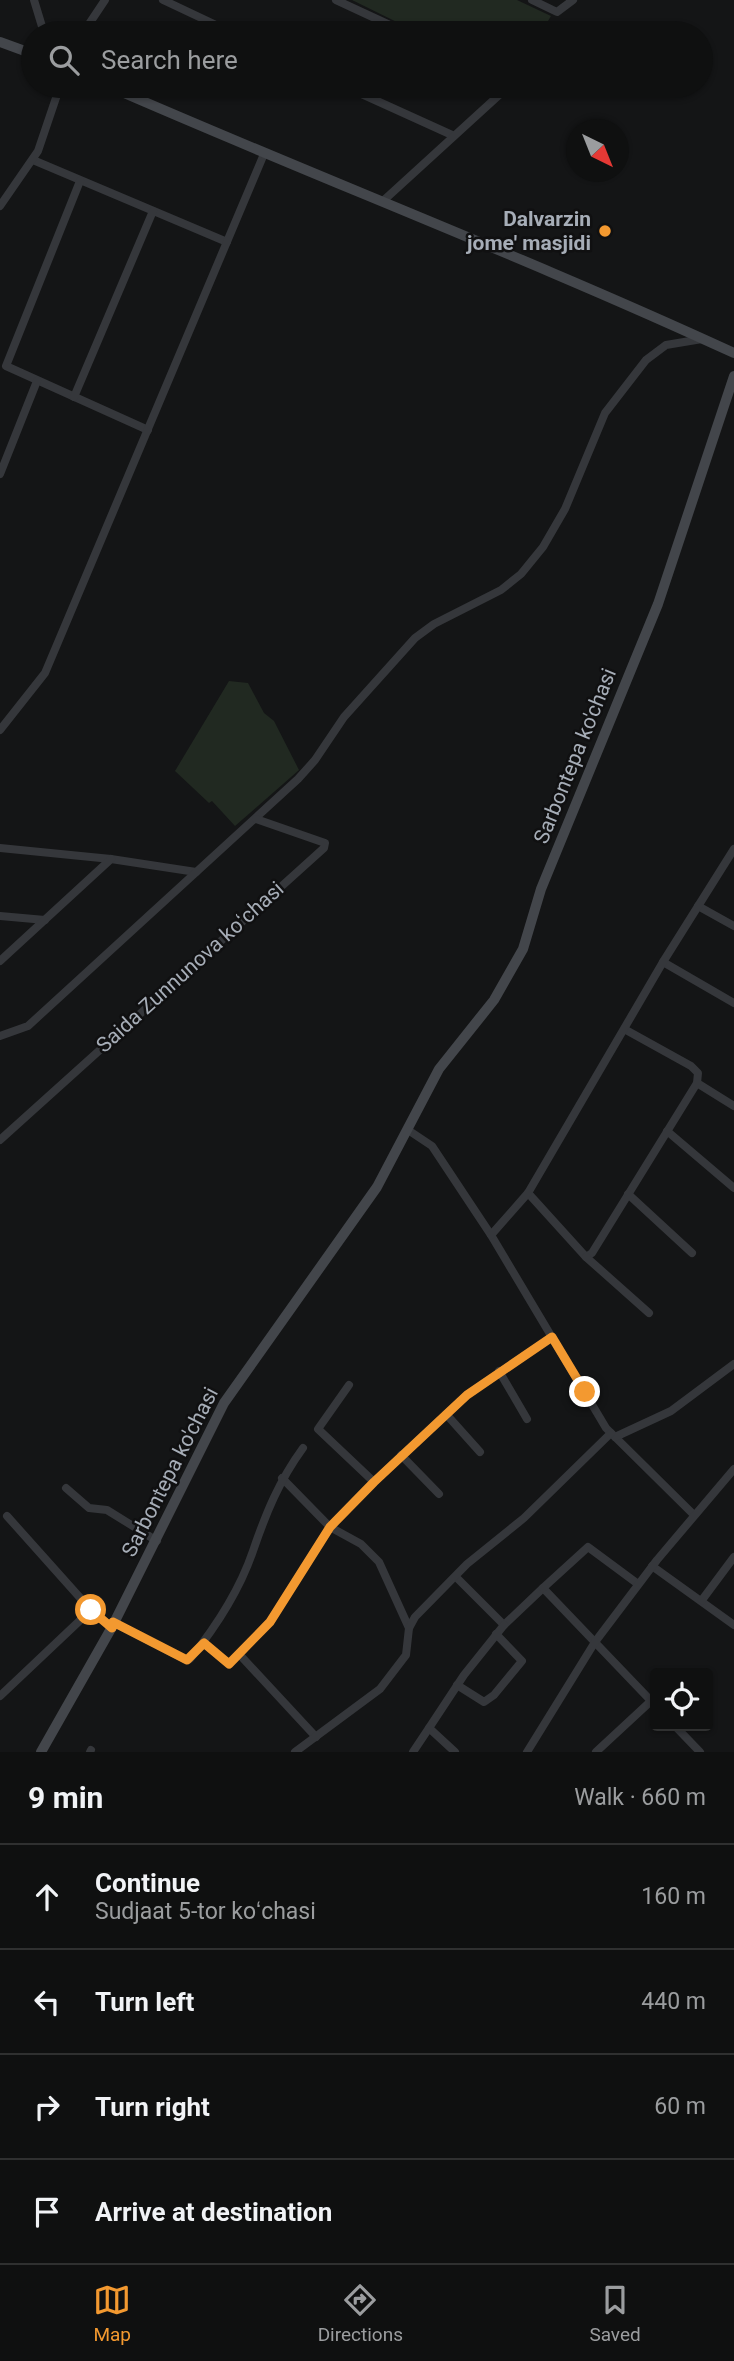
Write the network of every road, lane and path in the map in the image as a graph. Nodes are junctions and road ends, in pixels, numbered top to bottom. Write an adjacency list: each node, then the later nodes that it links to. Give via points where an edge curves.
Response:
1 (34, 0): 7 (street)
2 (105, 0): 8 (street)
3 (163, 0): 9 (street)
4 (336, 0): 10 (street)
5 (532, 0): 6 (street, via 557,12)
6 (573, 0)
7 (40, 21)
8 (91, 21)
9 (208, 21)
10 (381, 21)
11 (0, 42): 12 (street)
12 (21, 50)
13 (56, 98): 19 (street)
14 (136, 98): 18 (street)
15 (370, 98): 17 (street)
16 (495, 98): 17 (street)
17 (452, 135): 21 (street)
18 (264, 154): 21 (street); 24 (street)
19 (33, 160): 20 (street); 22 (street)
20 (80, 181): 23 (street); 28 (street, via 6,366)
21 (383, 201): 25 (street)
22 (0, 206)
23 (153, 211): 24 (street); 29 (street)
24 (227, 242): 30 (street)
25 (702, 338): 26 (street); 33 (street, via 666,345 646,360 605,413 565,509 521,574 415,638 344,717 315,760)
26 (734, 353)
27 (734, 376): 49 (street, Sarbontepa ko'chasi, via 658,604 541,889 523,949 494,1000 439,1069)
28 (37, 381): 29 (street); 31 (street)
29 (74, 397): 30 (street)
30 (148, 430): 32 (street, via 45,673)
31 (0, 474)
32 (0, 730)
33 (256, 819): 37 (street); 51 (street, Saida Zunnunova koʻchasi, via 325,844 324,848)
34 (0, 848): 36 (street)
35 (733, 851): 38 (street)
36 (111, 859): 37 (street); 40 (street)
37 (196, 872): 46 (street, via 28,1026)
38 (698, 906): 41 (street); 43 (street)
39 (0, 916): 40 (street)
40 (45, 920): 42 (street)
41 (734, 926)
42 (0, 961)
43 (663, 962): 44 (street); 45 (street)
44 (734, 1003)
45 (626, 1030): 47 (street, via 691,1066 698,1073); 53 (street)
46 (0, 1036)
47 (697, 1083): 48 (street); 50 (street)
48 (734, 1106)
49 (408, 1130): 55 (street, via 432,1146); 77 (street, Sarbontepa ko'chasi, via 377,1187 224,1403)
50 (667, 1132): 52 (street); 54 (street)
51 (0, 1140)
52 (734, 1188)
53 (528, 1193): 55 (street); 57 (street)
54 (628, 1194): 56 (street); 57 (street)
55 (491, 1235): 59 (street)
56 (692, 1254)
57 (586, 1256): 58 (street)
58 (649, 1313)
59 (552, 1337): 61 (street); 65 (street)
60 (734, 1364): 65 (street, via 671,1411)
61 (499, 1371): 63 (street); 64 (street)
62 (349, 1384): 71 (street, via 318,1429)
63 (446, 1414): 67 (street); 68 (street)
64 (527, 1419)
65 (613, 1435): 75 (street); 80 (street)
66 (303, 1448): 70 (street)
67 (480, 1452)
68 (401, 1455): 71 (street); 73 (street)
69 (734, 1469): 75 (street)
70 (282, 1478): 76 (street); 91 (street, via 253,1552)
71 (374, 1482): 76 (street)
72 (66, 1488): 77 (street, via 89,1508 107,1510)
73 (439, 1494)
74 (7, 1516): 84 (street)
75 (694, 1516): 79 (street)
76 (330, 1527): 88 (street, via 361,1544 379,1562); 92 (street, via 270,1622)
77 (157, 1541): 85 (street, Sarbontepa ko'chasi)
78 (734, 1557): 83 (street)
79 (652, 1566): 81 (street); 83 (street)
80 (456, 1577): 86 (street); 88 (street)
81 (638, 1584): 82 (street, via 588,1547); 90 (street)
82 (543, 1588): 86 (street); 90 (street)
83 (702, 1600): 87 (street)
84 (91, 1610): 85 (street); 94 (street)
85 (113, 1625): 91 (street, via 189,1661); 101 (street, Sarbontepa ko'chasi)
86 (503, 1625): 89 (street)
87 (734, 1625)
88 (409, 1628): 99 (street, via 406,1655 380,1689)
89 (496, 1634): 93 (street); 93 (street, via 522,1661 484,1702)
90 (596, 1642): 95 (street); 105 (street)
91 (204, 1643): 92 (street, via 229,1664)
92 (239, 1654): 99 (street)
93 (457, 1685): 97 (street)
94 (0, 1696)
95 (650, 1700)
96 (650, 1706): 106 (street)
97 (429, 1728): 103 (street); 104 (street)
98 (679, 1731): 100 (street)
99 (316, 1737): 102 (street)
100 (696, 1750)
101 (41, 1752)
102 (295, 1752)
103 (413, 1752)
104 (455, 1752)
105 (527, 1752)
106 (596, 1752)

